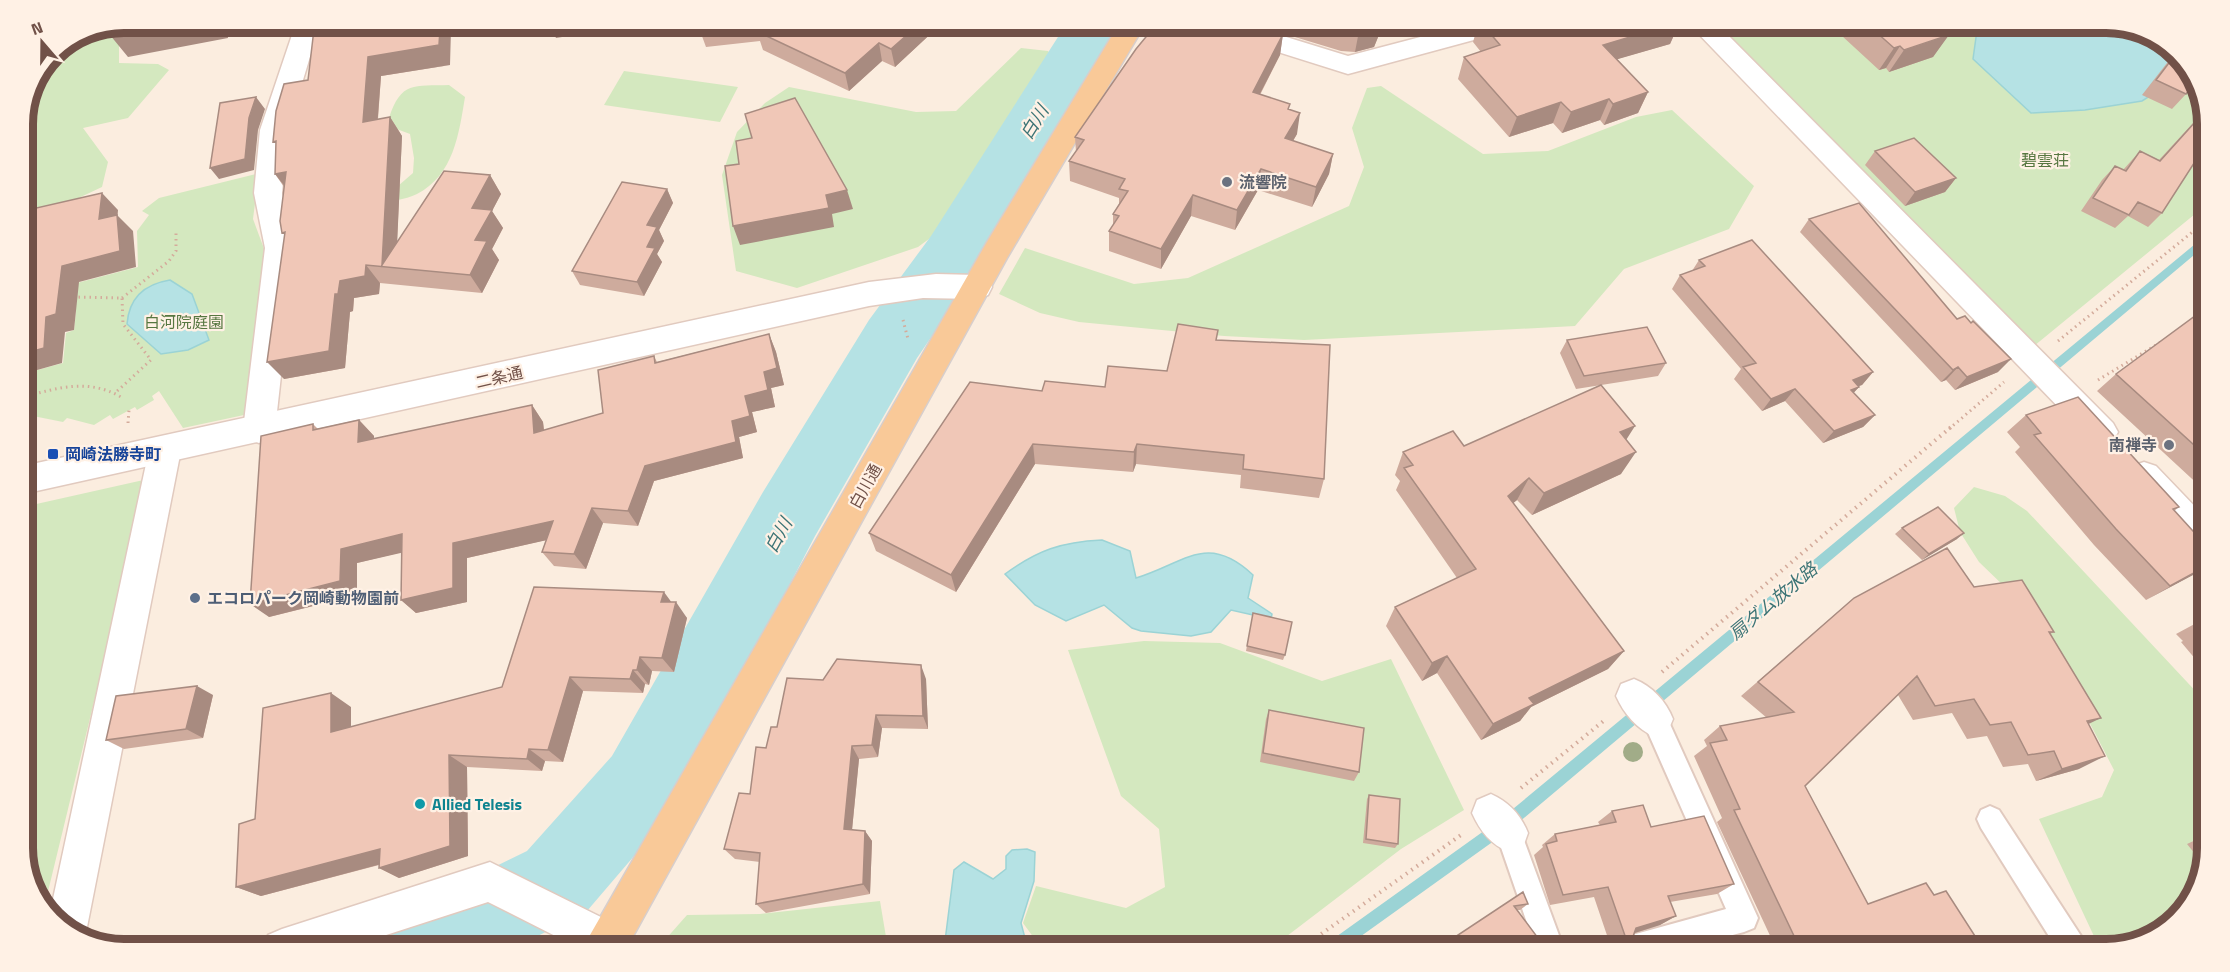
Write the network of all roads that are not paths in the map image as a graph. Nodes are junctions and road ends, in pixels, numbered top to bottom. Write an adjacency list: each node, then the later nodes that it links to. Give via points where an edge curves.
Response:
1 (308, 33): 7 (street, via 304,34 274,130 268,193 280,248)
2 (1127, 33): 6 (main road, 白川通, via 997,250)
3 (1246, 33): 4 (street, via 1348,64)
4 (1467, 33)
5 (1711, 33): 10 (street)
6 (966, 286): 7 (street, 二条通, via 903,303); 17 (main road, 白川通)
7 (259, 430): 8 (street, 二条通)
8 (165, 450): 9 (street, 二条通); 14 (street)
9 (33, 478)
10 (2197, 532)
11 (1645, 708): 19 (lane, via 1744,918)
12 (1990, 819): 20 (lane)
13 (1500, 823): 18 (lane)
14 (68, 920)
15 (316, 939): 16 (street, via 490,882)
16 (595, 939)
17 (610, 939)
18 (1546, 939)
19 (1670, 939)
20 (2066, 939)

